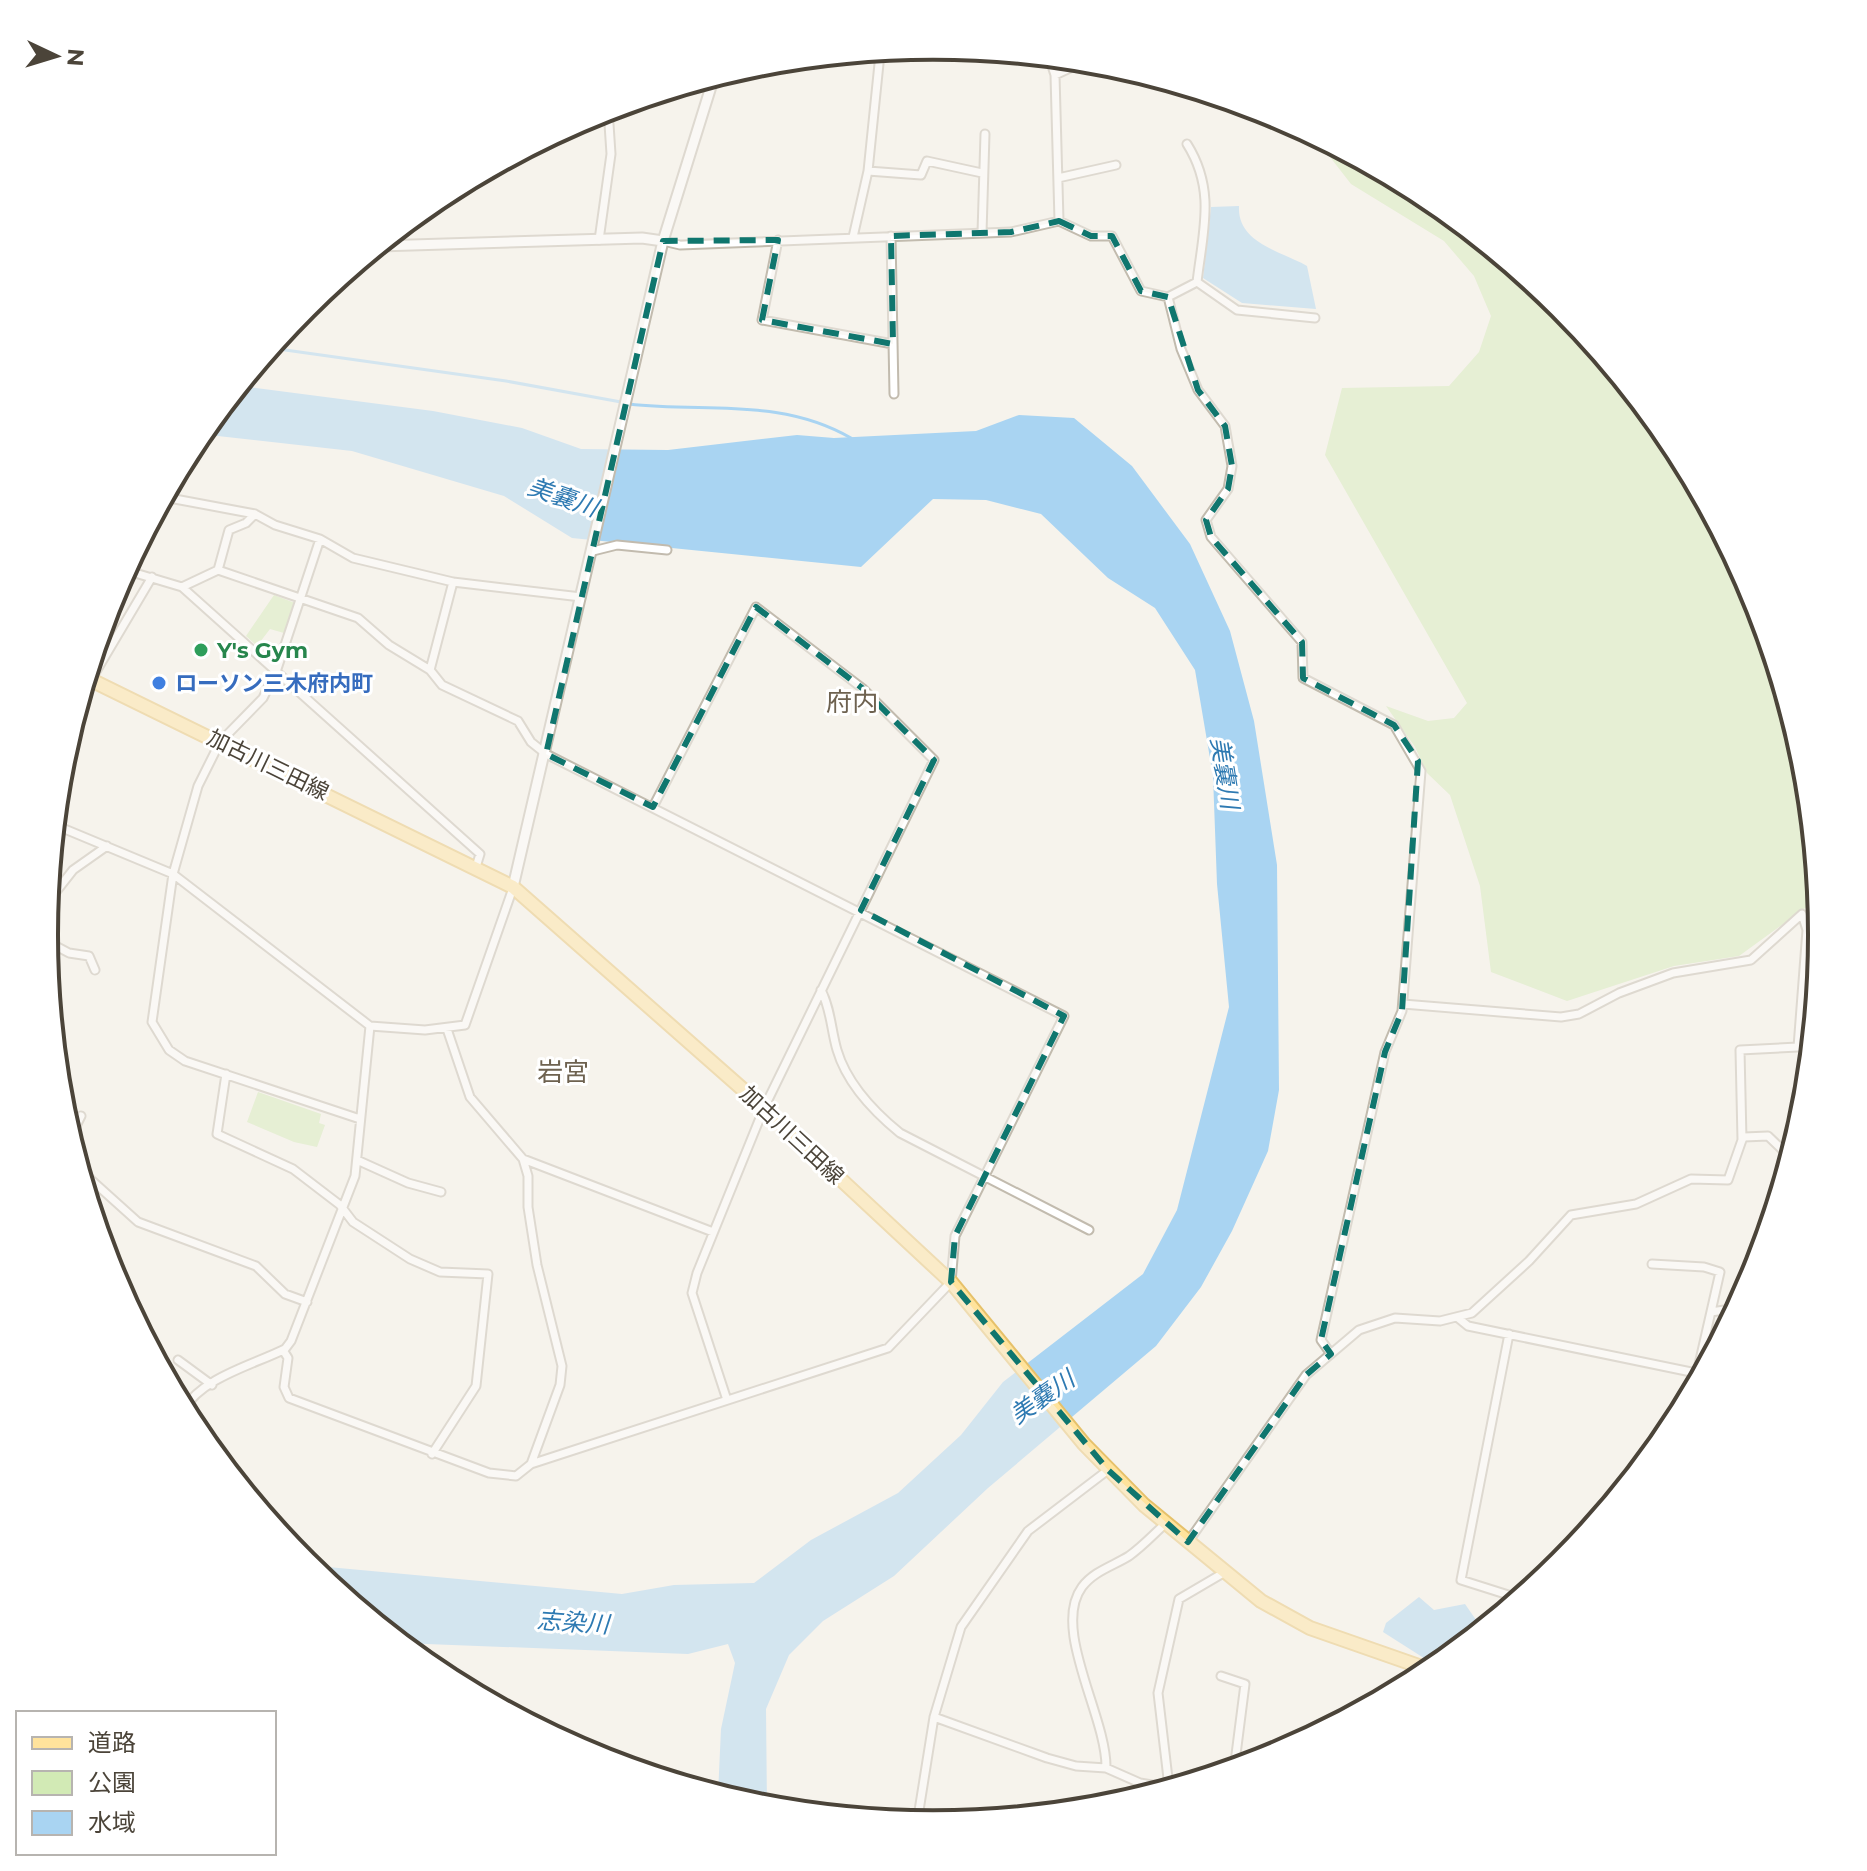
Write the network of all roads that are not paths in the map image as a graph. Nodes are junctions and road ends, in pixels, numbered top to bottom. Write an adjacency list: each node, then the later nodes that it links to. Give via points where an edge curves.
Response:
1 (879, 62): 10 (street)
2 (1053, 68): 4 (street)
3 (1065, 70): 4 (street)
4 (1055, 75): 12 (street)
5 (710, 89): 19 (street)
6 (609, 123): 17 (street, via 611,154)
7 (985, 134): 11 (street)
8 (1187, 144): 21 (street, via 1203,169 1206,207)
9 (1116, 165): 12 (street)
10 (868, 171): 11 (street, via 921,175 927,161); 16 (street)
11 (982, 173): 14 (street)
12 (1058, 178): 13 (street)
13 (1059, 221): 14 (street); 22 (street, via 1091,236 1112,236 1141,291)
14 (982, 233): 15 (street)
15 (891, 236): 16 (street); 24 (street)
16 (853, 237): 18 (street)
17 (599, 240): 19 (street); 20 (street)
18 (778, 240): 19 (street, via 680,245); 24 (street, via 762,320)
19 (663, 241): 30 (street)
20 (395, 246)
21 (1197, 282): 22 (street); 23 (street, via 1237,310)
22 (1168, 297): 56 (street, via 1192,376 1225,426 1232,466 1228,489 1206,520 1211,537 1302,642 1303,678 1394,725 1418,761)
23 (1315, 318)
24 (893, 344): 25 (street)
25 (894, 394)
26 (174, 499): 27 (street)
27 (255, 514): 28 (street); 31 (street, via 229,530)
28 (320, 539): 34 (street, via 353,558); 37 (street)
29 (667, 550): 30 (street, via 617,545)
30 (593, 551): 36 (street)
31 (218, 570): 35 (street); 37 (street)
32 (137, 573): 33 (street)
33 (152, 577): 35 (street); 38 (street)
34 (453, 582): 36 (street); 40 (street)
35 (182, 587): 39 (street)
36 (581, 597): 43 (street)
37 (300, 598): 39 (street); 40 (street, via 358,618)
38 (104, 655)
39 (277, 669): 42 (street, via 263,698); 47 (street, via 480,854)
40 (430, 670): 43 (street, via 442,685 518,721)
41 (96, 682): 42 (main road, 加古川三田線)
42 (220, 742): 47 (main road, 加古川三田線); 48 (street, via 198,786)
43 (546, 754): 44 (street); 50 (street)
44 (653, 807): 51 (street); 51 (street, via 756,607 862,688 934,760)
45 (64, 829): 46 (street)
46 (107, 846): 48 (street); 49 (street)
47 (476, 867): 50 (main road, 加古川三田線)
48 (173, 874): 57 (street); 59 (street, via 152,1022 169,1050)
49 (60, 885)
50 (513, 887): 58 (street, via 465,1025); 60 (main road, 加古川三田線)
51 (861, 910): 55 (street); 68 (street, via 1064,1016)
52 (1807, 930): 56 (street, via 1802,914 1751,960 1673,973 1579,1014 1561,1017); 64 (street, via 1798,1047 1740,1050)
53 (58, 947): 54 (street, via 89,956)
54 (95, 970)
55 (821, 990): 60 (street); 68 (street, via 854,1087 900,1133)
56 (1403, 1004): 82 (street, via 1385,1052 1321,1340)
57 (370, 1026): 58 (street); 62 (street)
58 (447, 1029): 66 (street, via 470,1097)
59 (226, 1074): 62 (street); 71 (street, via 217,1134 293,1169 340,1205)
60 (764, 1108): 73 (street); 75 (main road, 加古川三田線)
61 (81, 1116): 63 (street)
62 (360, 1119): 67 (street)
63 (78, 1121)
64 (1742, 1140): 65 (street, via 1768,1136); 79 (street, via 1728,1180 1691,1179 1636,1204 1571,1215 1484,1303)
65 (1782, 1149)
66 (523, 1159): 73 (street); 90 (street, via 537,1265 562,1366)
67 (357, 1160): 70 (street); 71 (street)
68 (984, 1178): 72 (street); 75 (street, via 955,1236)
69 (94, 1182): 76 (street, via 138,1222 256,1266 285,1294)
70 (441, 1192)
71 (343, 1213): 76 (street); 89 (street, via 410,1259 440,1272 488,1274 476,1386)
72 (1089, 1230)
73 (713, 1232): 88 (street, via 692,1293)
74 (1652, 1264): 78 (street, via 1720,1272)
75 (951, 1282): 88 (street, via 888,1348); 91 (main road, 加古川三田線)
76 (307, 1302): 81 (street)
77 (1725, 1310): 78 (street)
78 (1711, 1312): 83 (street)
79 (1457, 1317): 80 (street, via 1468,1326); 82 (street, via 1371,1323)
80 (1509, 1334): 85 (street); 95 (street, via 1461,1580)
81 (283, 1350): 86 (street); 89 (street, via 289,1398)
82 (1331, 1354): 93 (street, via 1306,1375)
83 (1699, 1359)
84 (178, 1360): 86 (street)
85 (1692, 1372)
86 (212, 1385): 87 (street)
87 (191, 1399)
88 (727, 1400): 90 (street)
89 (432, 1454): 90 (street, via 516,1476)
90 (531, 1464)
91 (1108, 1470): 92 (main road, 加古川三田線); 98 (street, via 1028,1531 961,1627)
92 (1166, 1523): 93 (main road, 加古川三田線); 100 (street, via 1129,1556 1100,1571 1076,1600 1073,1640 1091,1692)
93 (1188, 1542): 94 (main road, 加古川三田線)
94 (1225, 1572): 96 (main road, 加古川三田線, via 1261,1601 1310,1628); 101 (street, via 1179,1599 1172,1624 1158,1693)
95 (1509, 1595)
96 (1416, 1665)
97 (1221, 1676): 99 (street, via 1245,1684)
98 (934, 1717): 100 (street, via 1047,1758); 103 (street)
99 (1236, 1757)
100 (1106, 1768): 102 (street)
101 (1169, 1778)
102 (1147, 1784)
103 (919, 1810)

